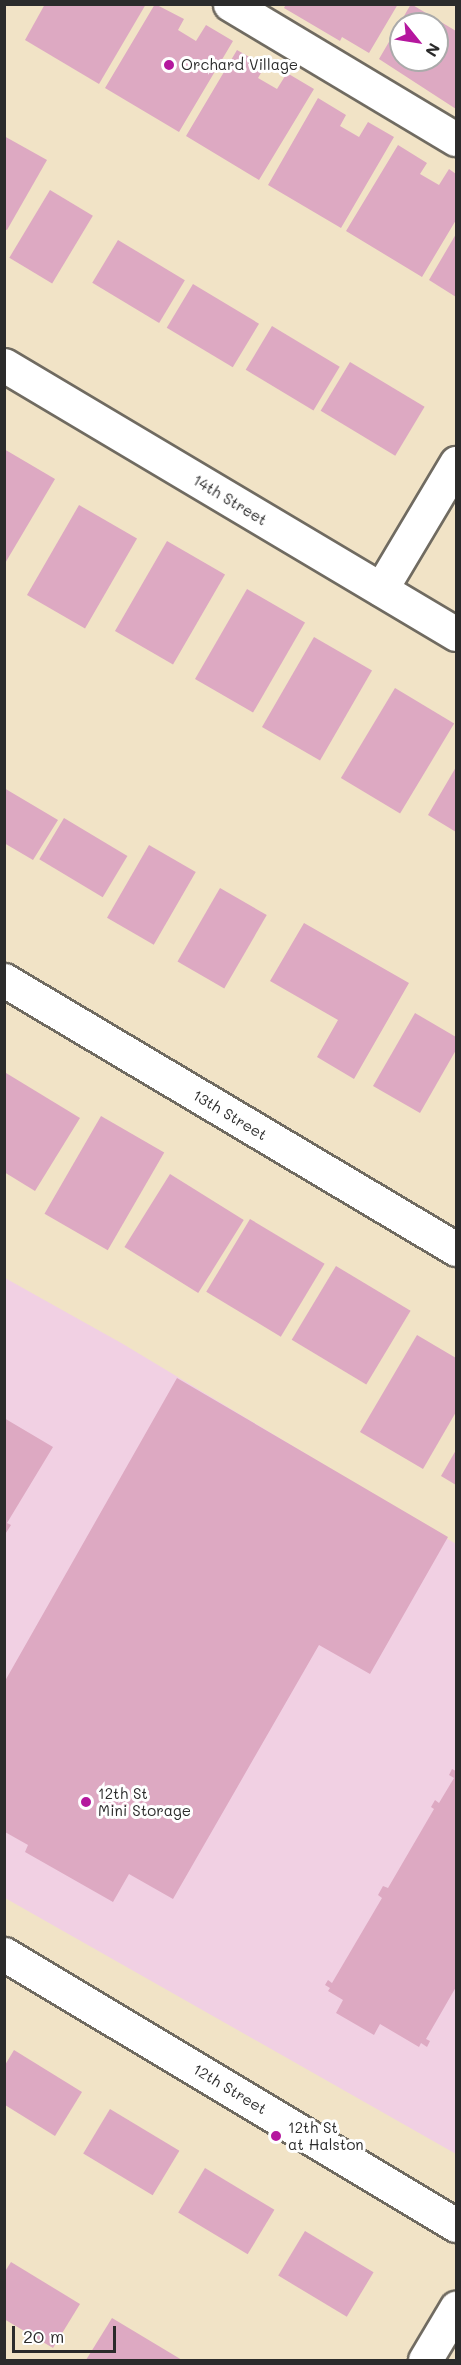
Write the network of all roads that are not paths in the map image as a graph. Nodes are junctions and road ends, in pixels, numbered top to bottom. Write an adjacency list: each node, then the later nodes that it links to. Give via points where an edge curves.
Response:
1 (230, 4): 2 (street)
2 (456, 139)
3 (4, 365): 5 (street, 14th Street)
4 (456, 463): 5 (street)
5 (381, 589): 6 (street, 14th Street)
6 (456, 634)
7 (4, 980): 8 (street, 13th Street)
8 (456, 1249)
9 (4, 1954): 10 (street, 12th Street)
10 (456, 2225)
11 (456, 2308): 12 (street)
12 (425, 2361)

